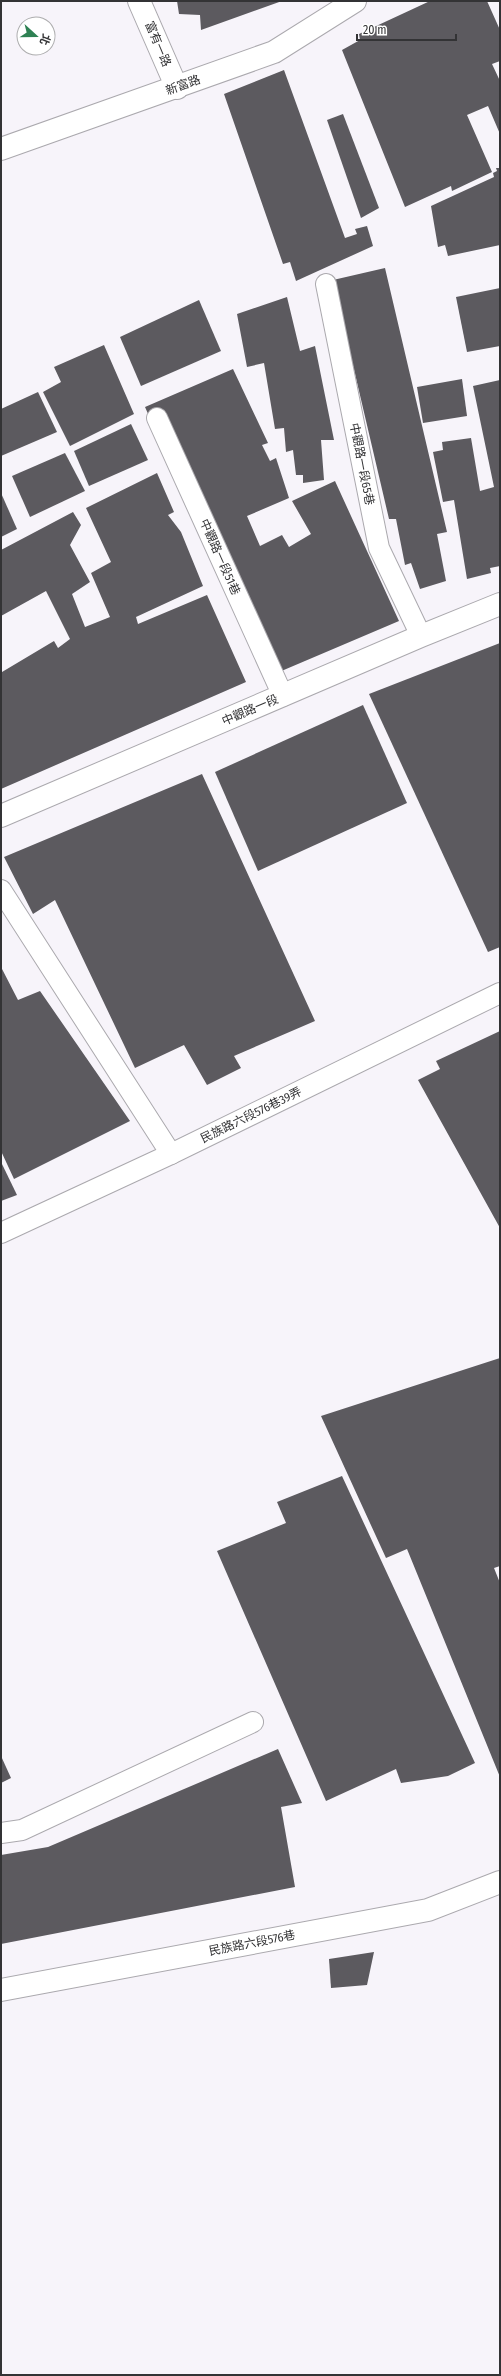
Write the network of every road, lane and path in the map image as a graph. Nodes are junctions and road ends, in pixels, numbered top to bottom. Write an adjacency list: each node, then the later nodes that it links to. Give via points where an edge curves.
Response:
1 (139, 1): 3 (street, 富有一路)
2 (354, 1): 3 (street, 新富路, via 274,52)
3 (177, 88): 4 (street, 新富路)
4 (1, 149)
5 (326, 284): 8 (lane, 中觀路一段65巷, via 379,548)
6 (157, 418): 9 (lane, 中觀路一段51巷)
7 (500, 604): 8 (street, 中觀路一段)
8 (421, 636): 9 (street, 中觀路一段)
9 (283, 696): 10 (street, 中觀路一段)
10 (1, 816)
11 (1, 890): 13 (lane)
12 (500, 993): 13 (lane, 民族路六段576巷39弄)
13 (171, 1154): 14 (lane, 民族路六段576巷39弄)
14 (1, 1234)
15 (253, 1722): 16 (lane, via 22,1830)
16 (1, 1833)
17 (500, 1882): 18 (street, 民族路六段576巷, via 428,1910)
18 (1, 1990)

